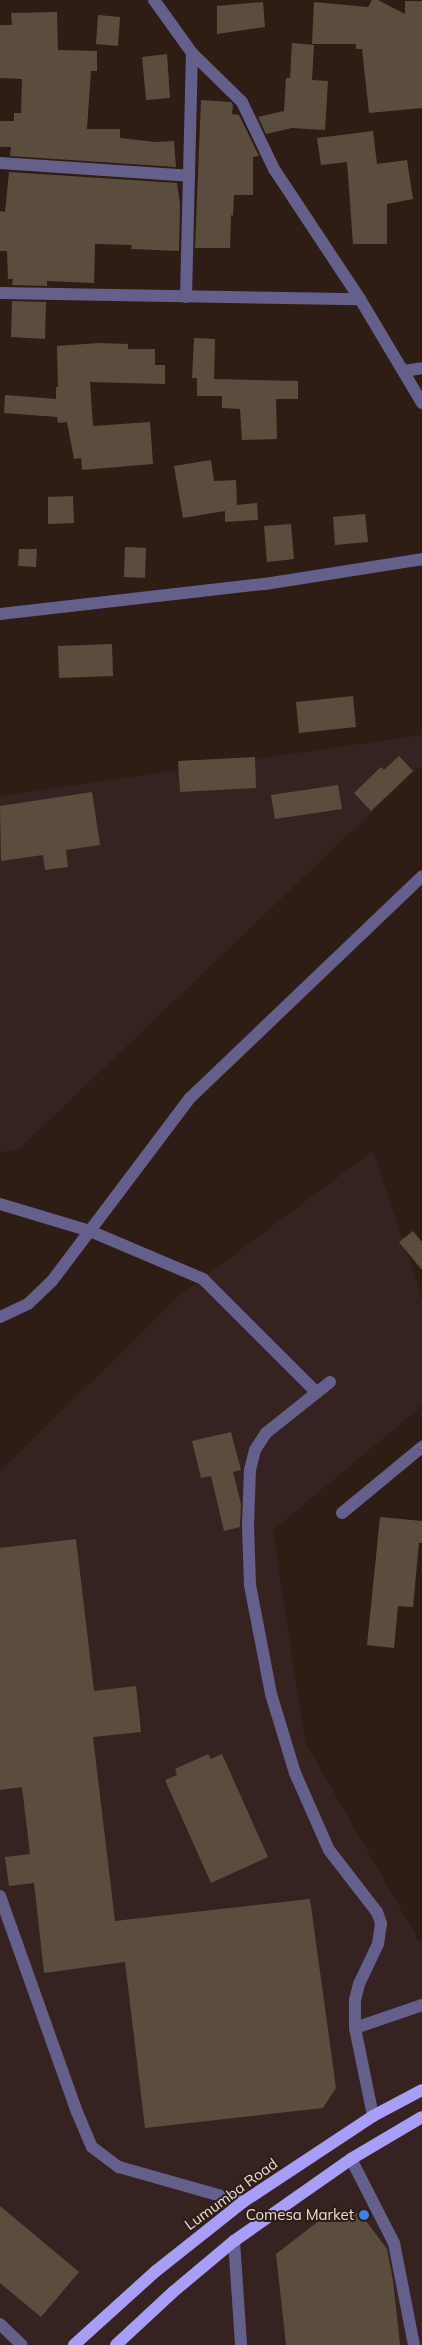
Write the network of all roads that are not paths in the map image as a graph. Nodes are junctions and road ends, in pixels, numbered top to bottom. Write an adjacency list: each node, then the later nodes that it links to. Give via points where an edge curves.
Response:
1 (154, 0): 2 (street)
2 (192, 53): 4 (street); 7 (street, via 242,102 274,169)
3 (0, 163): 4 (street)
4 (189, 176): 6 (street)
5 (0, 293): 6 (street)
6 (186, 297): 7 (street)
7 (360, 299): 9 (street)
8 (422, 368): 9 (street)
9 (404, 371): 10 (street)
10 (422, 403)
11 (422, 559): 12 (street, via 265,584)
12 (0, 614)
13 (422, 876): 15 (street, via 190,1098)
14 (0, 1204): 15 (street)
15 (90, 1231): 16 (street, via 52,1281 28,1304); 18 (street, via 203,1279)
16 (0, 1317)
17 (330, 1382): 18 (street)
18 (317, 1393): 23 (street, via 266,1433 255,1450 249,1479 250,1585 271,1694 295,1773 329,1850 377,1912 381,1923 378,1944 355,2000)
19 (422, 1447): 20 (street)
20 (342, 1513)
21 (0, 1896): 28 (street, via 92,2147 119,2167)
22 (422, 2005): 23 (street)
23 (355, 2028): 25 (street)
24 (422, 2090): 25 (main road, Lumumba Road)
25 (374, 2116): 28 (main road, Lumumba Road)
26 (422, 2117): 27 (main road)
27 (351, 2159): 29 (main road); 35 (street, via 394,2243)
28 (243, 2202): 32 (main road, Lumumba Road, via 156,2271)
29 (234, 2241): 33 (main road); 34 (street)
30 (0, 2324): 31 (street)
31 (22, 2345)
32 (74, 2345)
33 (116, 2345)
34 (241, 2345)
35 (414, 2345)

